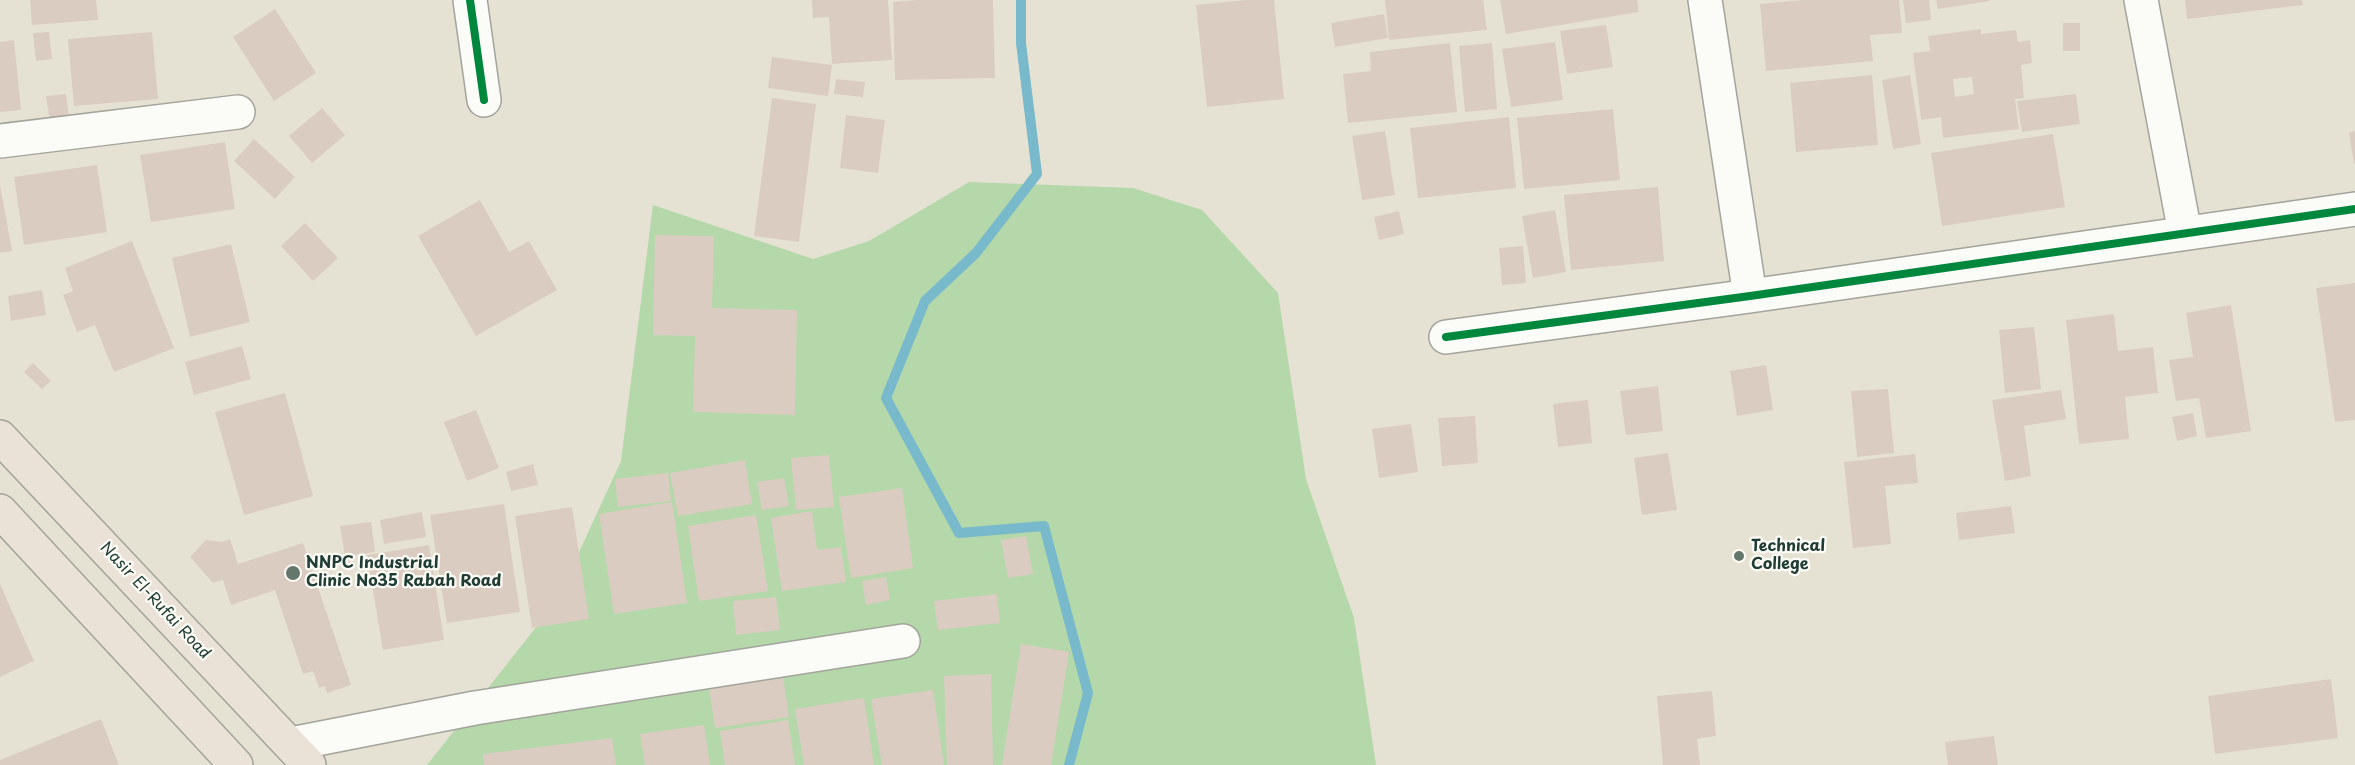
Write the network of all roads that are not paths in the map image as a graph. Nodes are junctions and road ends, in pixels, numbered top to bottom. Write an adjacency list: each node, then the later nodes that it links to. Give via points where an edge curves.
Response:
1 (470, 0): 4 (street)
2 (1705, 0): 9 (street)
3 (2141, 0): 8 (street)
4 (484, 100)
5 (238, 112): 6 (street)
6 (0, 141)
7 (2355, 209): 8 (street)
8 (2185, 233): 9 (street)
9 (1750, 296): 10 (street)
10 (1446, 337)
11 (0, 437): 14 (main road, Nasir El-Rufai Road)
12 (0, 511): 15 (main road)
13 (903, 641): 14 (street, via 475,708)
14 (300, 755)
15 (236, 765)

